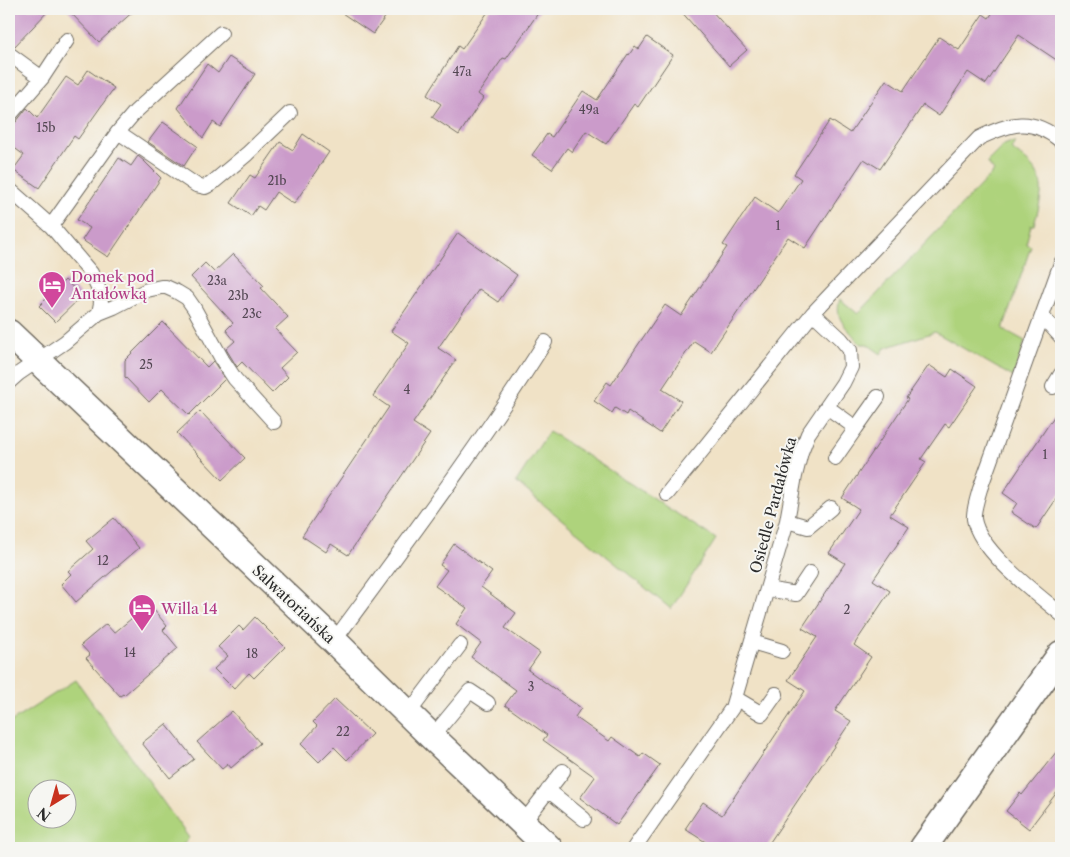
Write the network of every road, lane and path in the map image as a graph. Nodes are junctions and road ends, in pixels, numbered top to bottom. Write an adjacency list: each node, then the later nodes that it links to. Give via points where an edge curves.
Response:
1 (221, 33): 7 (lane, via 135,112)
2 (67, 40): 4 (lane)
3 (9, 54): 4 (lane)
4 (42, 78): 6 (lane)
5 (290, 114): 7 (lane, via 205,187 196,185)
6 (9, 116)
7 (118, 132): 10 (lane)
8 (1061, 141): 13 (lane, via 1049,131 1025,124 999,129 979,138)
9 (9, 189): 10 (lane)
10 (52, 227): 12 (lane, via 91,274 100,292)
11 (1061, 263): 14 (lane)
12 (99, 313): 19 (lane); 25 (lane, via 147,290 161,287 187,298 235,379)
13 (813, 313): 24 (lane, Osiedle Pardałówka, via 850,350 851,367); 28 (lane)
14 (1042, 316): 15 (lane); 17 (lane); 33 (lane, via 980,489 974,518 991,551)
15 (1061, 321)
16 (9, 333): 19 (street, Salwatoriańska)
17 (1061, 337)
18 (545, 342): 34 (lane, via 479,442)
19 (38, 361): 21 (lane); 34 (street, Salwatoriańska)
20 (1061, 374): 22 (lane)
21 (9, 382)
22 (1053, 387)
23 (878, 397): 26 (lane)
24 (827, 407): 26 (lane); 30 (lane, Osiedle Pardałówka, via 800,452)
25 (274, 422)
26 (856, 428): 27 (lane)
27 (835, 458)
28 (667, 494)
29 (831, 508): 30 (lane, via 808,527)
30 (787, 520): 32 (lane, Osiedle Pardałówka)
31 (810, 573): 32 (lane, via 796,594)
32 (767, 589): 35 (lane, Osiedle Pardałówka)
33 (1061, 614)
34 (334, 641): 42 (street, Salwatoriańska)
35 (752, 642): 37 (lane); 40 (lane, Osiedle Pardałówka)
36 (460, 645): 42 (lane)
37 (782, 651)
38 (1061, 654): 50 (street)
39 (776, 694): 40 (lane, via 762,714)
40 (735, 698): 49 (lane, Osiedle Pardałówka, via 732,708)
41 (488, 703): 43 (lane, via 470,691)
42 (408, 714): 43 (street, Salwatoriańska)
43 (432, 737): 47 (street, Salwatoriańska)
44 (563, 771): 45 (lane)
45 (548, 790): 46 (lane); 47 (lane)
46 (584, 819)
47 (523, 823): 48 (street, Salwatoriańska)
48 (549, 848)
49 (634, 848)
50 (923, 848)

